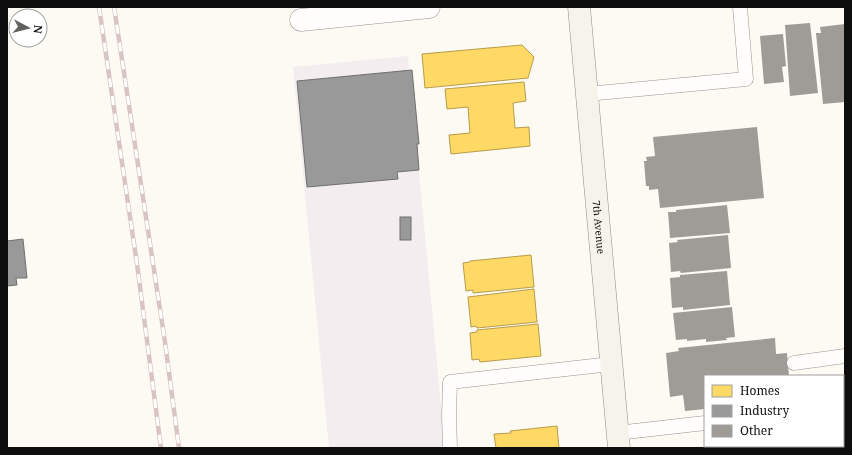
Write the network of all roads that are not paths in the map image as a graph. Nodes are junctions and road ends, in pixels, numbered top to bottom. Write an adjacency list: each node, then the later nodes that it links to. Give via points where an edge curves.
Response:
1 (428, 7): 4 (street)
2 (579, 7): 5 (street, 7th Avenue)
3 (740, 7): 5 (lane, via 746,79)
4 (301, 20)
5 (587, 94): 8 (street, 7th Avenue)
6 (845, 356): 7 (lane)
7 (794, 362)
8 (611, 364): 10 (street, 7th Avenue); 11 (lane, via 450,382)
9 (704, 422): 10 (lane)
10 (618, 441)
11 (450, 448)

